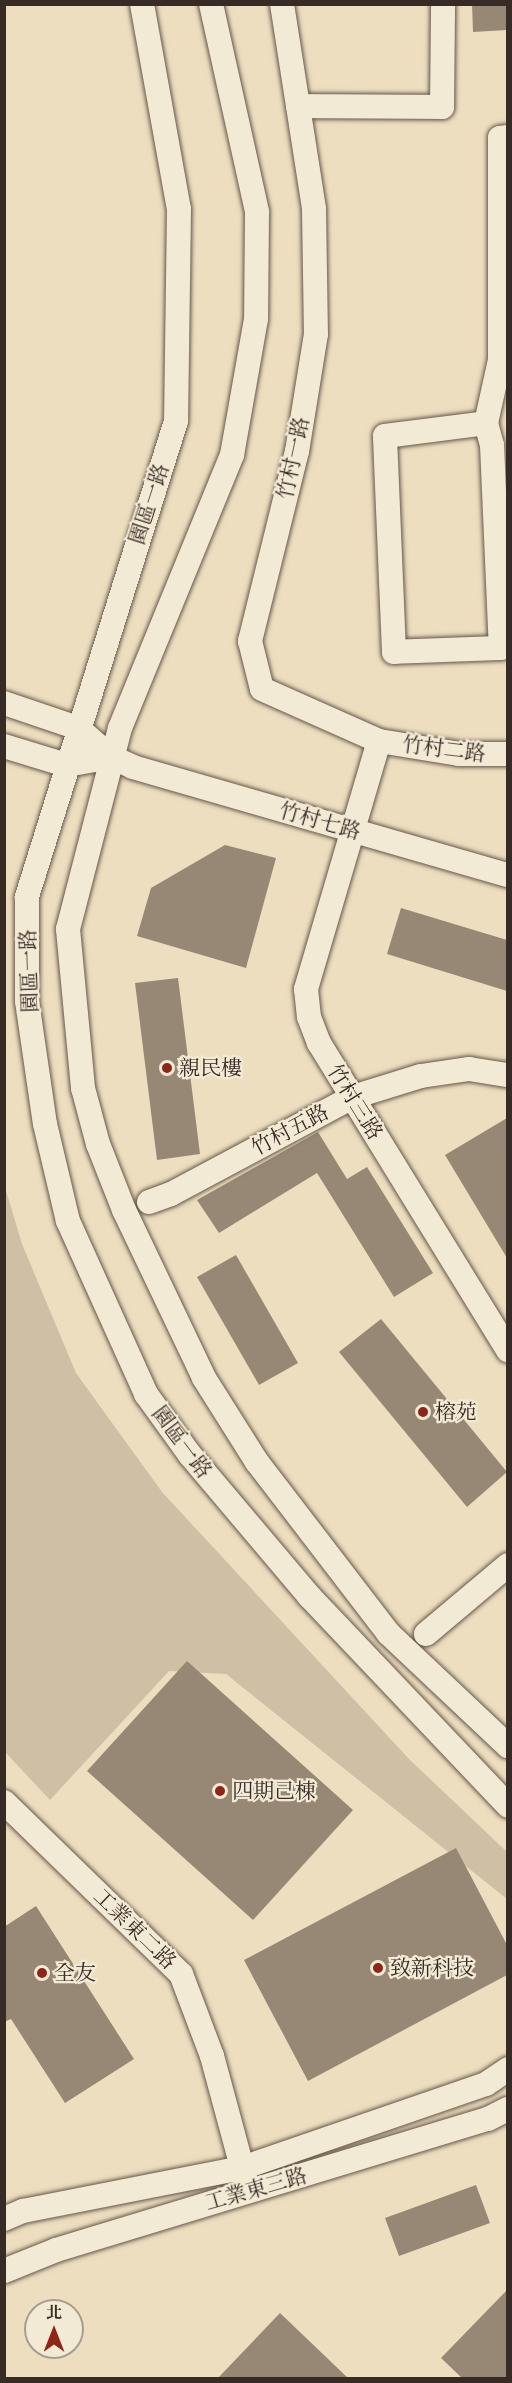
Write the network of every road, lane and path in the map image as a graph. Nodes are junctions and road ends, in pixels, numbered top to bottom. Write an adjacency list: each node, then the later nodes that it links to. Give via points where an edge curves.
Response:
1 (142, 4): 12 (street, 園區一路, via 179,209 176,421)
2 (211, 4): 16 (street, 園區一路, via 257,212 256,319 232,455)
3 (282, 4): 5 (street, 竹村一路)
4 (443, 4): 5 (street, via 442,107)
5 (298, 106): 13 (street, 竹村一路, via 314,210 316,334 297,451 250,641 262,689)
6 (507, 137): 7 (street, via 500,138)
7 (504, 294): 8 (street)
8 (495, 437): 9 (street); 10 (street, via 385,436 394,652 501,648)
9 (501, 503): 10 (street)
10 (503, 581)
11 (4, 703): 12 (street)
12 (78, 728): 16 (street); 17 (street, 園區一路)
13 (380, 741): 15 (street, 竹村二路, via 459,754); 18 (street)
14 (4, 746): 17 (street)
15 (507, 754)
16 (111, 758): 17 (street); 18 (street, 竹村七路); 26 (street, 園區一路, via 68,928 83,1088 98,1144 124,1210 204,1378 256,1462 396,1642)
17 (66, 765): 28 (street, 園區一路, via 27,897 27,1001 45,1124 68,1221 146,1394 190,1455 309,1596)
18 (353, 830): 19 (street, 竹村七路); 21 (street, 竹村三路, via 306,989 309,1017 318,1043)
19 (507, 875)
20 (507, 1075): 21 (street, 竹村五路, via 469,1069 421,1076)
21 (353, 1097): 22 (street, 竹村五路); 23 (street, 竹村三路)
22 (149, 1202)
23 (507, 1350)
24 (507, 1565): 25 (street)
25 (426, 1634)
26 (507, 1746)
27 (4, 1802): 31 (street, 工業東二路, via 181,1974 212,2056)
28 (507, 1806)
29 (507, 2069): 31 (street, 工業東三路, via 486,2084)
30 (507, 2109): 31 (street, 工業東三路, via 488,2119)
31 (246, 2179): 32 (street, 工業東三路, via 23,2211); 33 (street, 工業東三路)
32 (4, 2219)
33 (4, 2271)

